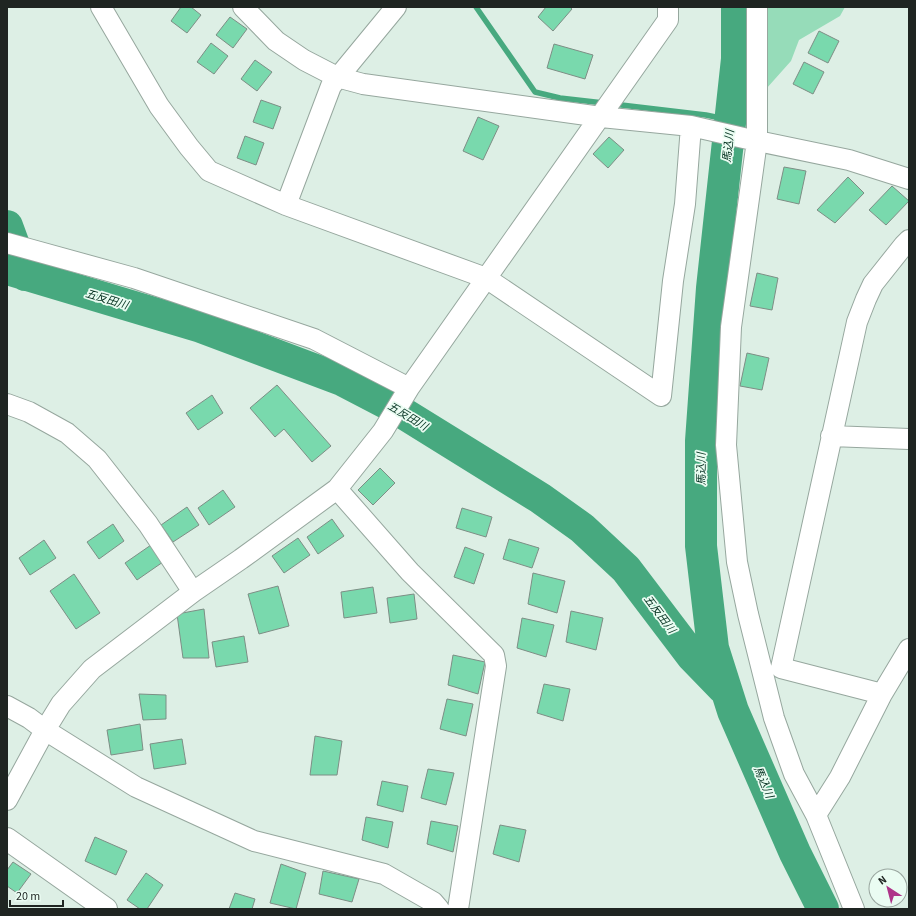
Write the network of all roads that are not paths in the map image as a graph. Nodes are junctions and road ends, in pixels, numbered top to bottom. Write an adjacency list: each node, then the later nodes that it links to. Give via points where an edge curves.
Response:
1 (101, 7): 11 (street, via 159,106 209,171)
2 (243, 7): 6 (street, via 276,41 304,60)
3 (396, 7): 6 (street)
4 (668, 7): 7 (street, via 668,20)
5 (757, 7): 9 (street)
6 (337, 77): 7 (street, via 363,84); 11 (street, via 331,86)
7 (603, 114): 8 (street); 14 (street)
8 (691, 126): 9 (street); 14 (street, via 685,204 661,396)
9 (752, 140): 10 (street, via 849,160); 26 (street, via 731,327 726,445 737,562 774,718 794,774)
10 (909, 179)
11 (286, 204): 14 (street)
12 (909, 240): 17 (street, via 873,284 866,299 857,322)
13 (7, 242): 15 (street, via 134,278 314,339)
14 (486, 278): 15 (street)
15 (409, 388): 19 (street, via 383,431)
16 (7, 404): 20 (street, via 29,412 67,433 97,459 148,524)
17 (831, 436): 18 (street); 22 (street, via 781,668)
18 (909, 439)
19 (337, 489): 20 (street); 30 (street, via 410,572 494,655 496,666)
20 (193, 592): 24 (street, via 92,669 61,704)
21 (909, 649): 22 (street)
22 (882, 694): 26 (street, via 840,777)
23 (7, 706): 24 (street)
24 (45, 730): 25 (street); 29 (street, via 136,787 247,838 384,874 433,902)
25 (7, 800)
26 (816, 815): 31 (street)
27 (7, 839): 28 (main road)
28 (106, 909)
29 (439, 909)
30 (458, 909)
31 (854, 909)

